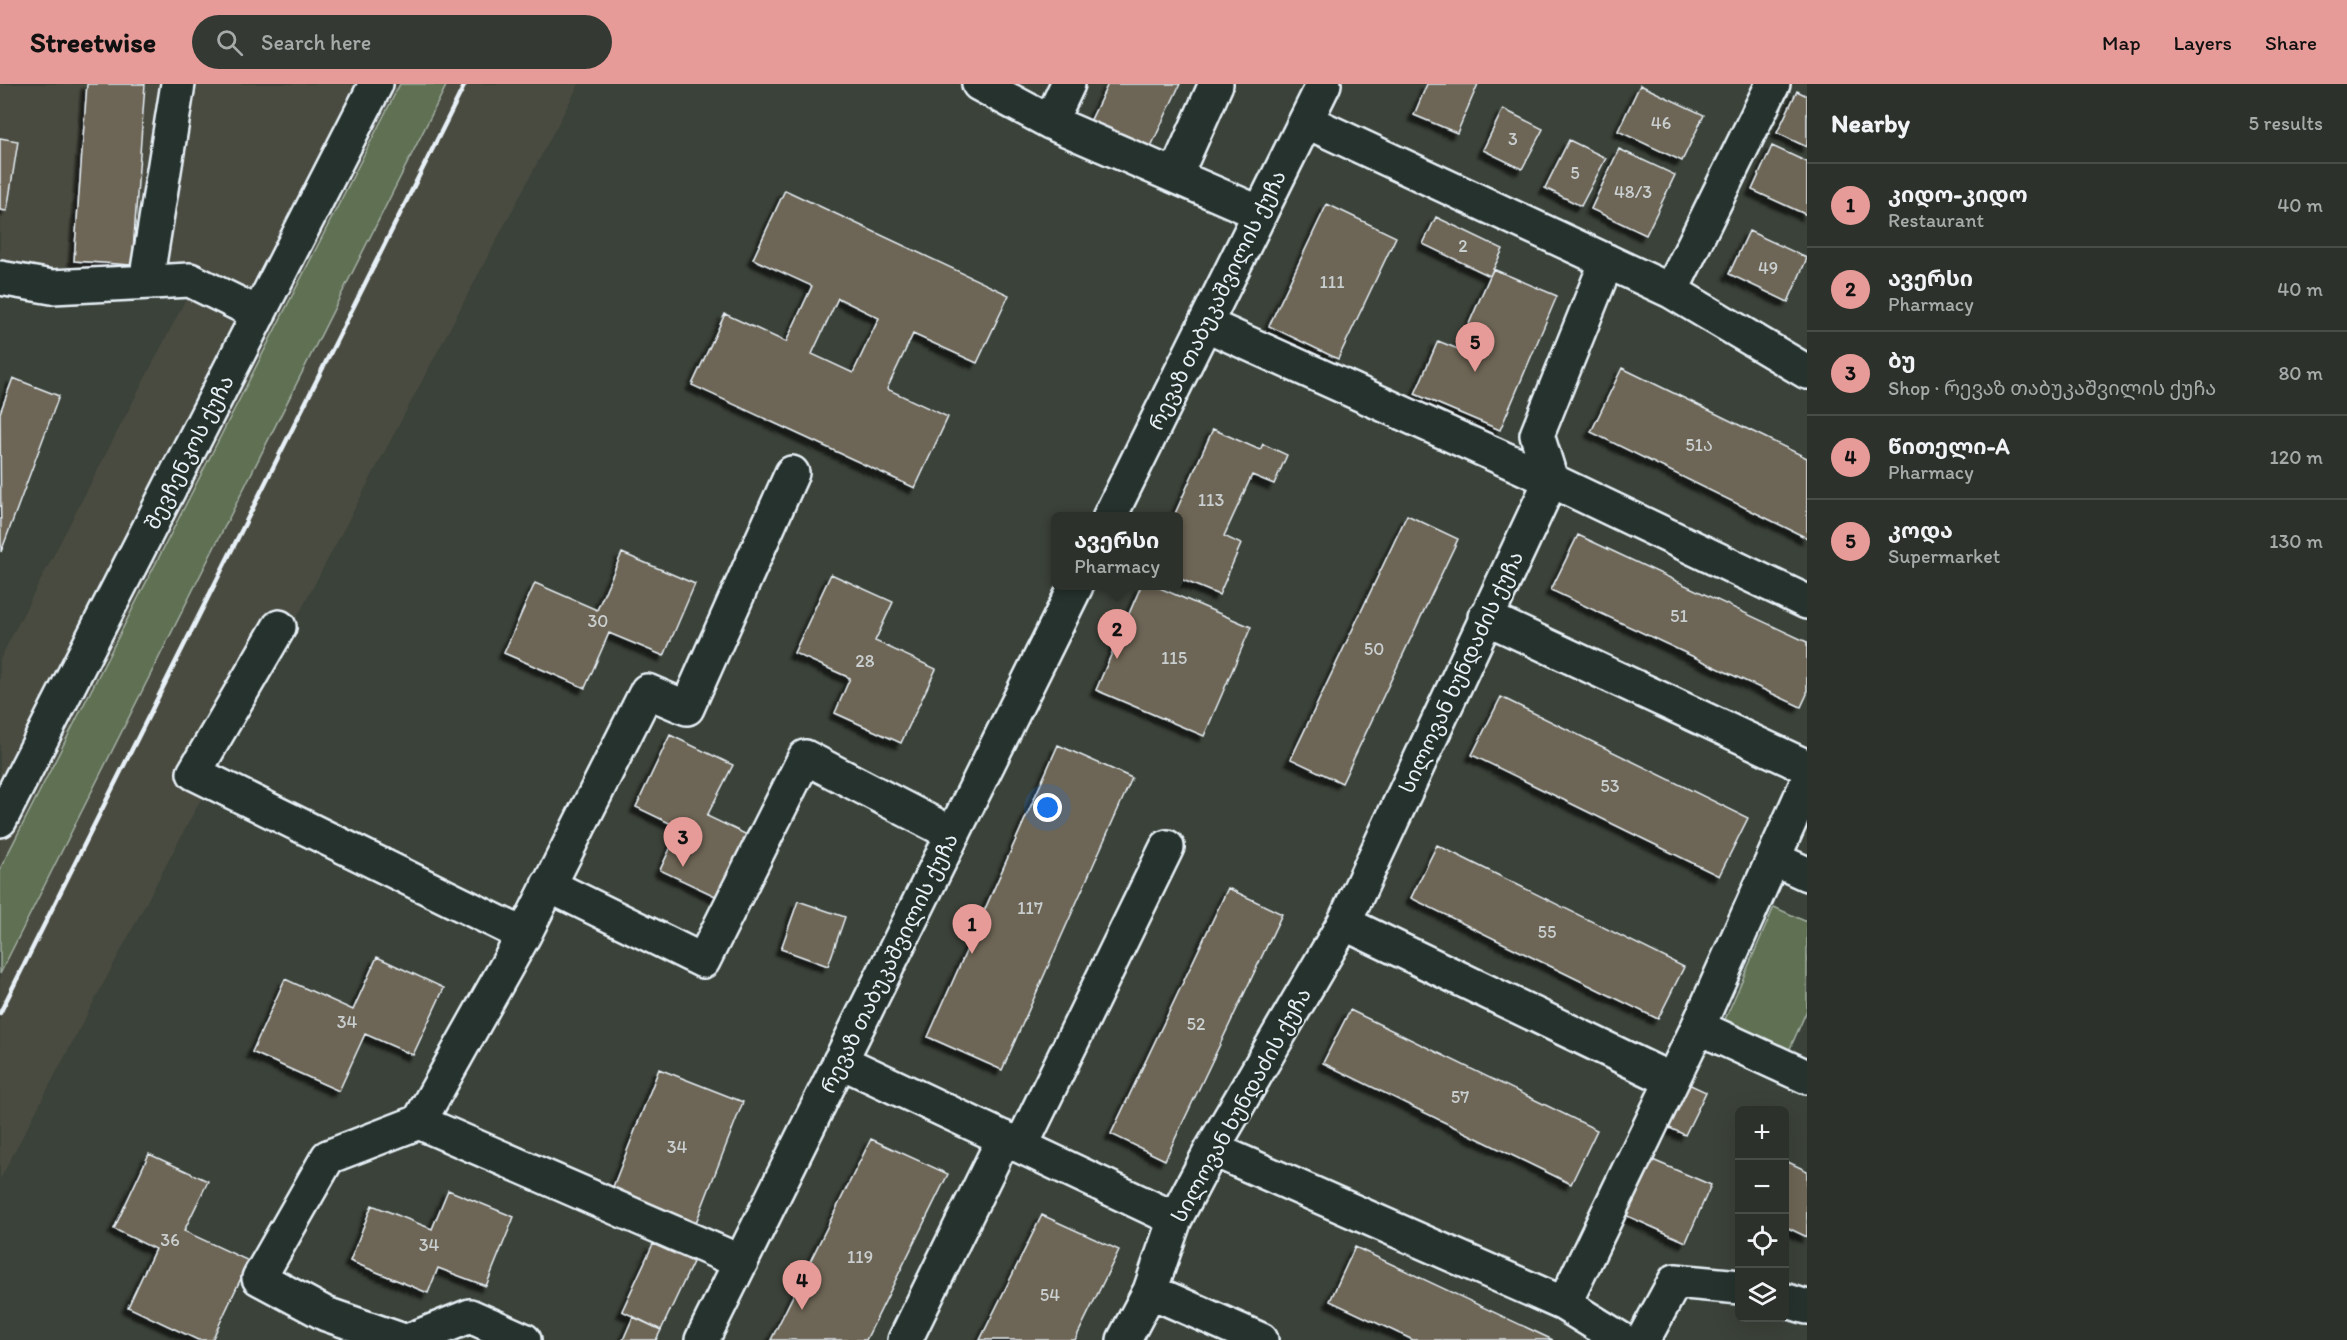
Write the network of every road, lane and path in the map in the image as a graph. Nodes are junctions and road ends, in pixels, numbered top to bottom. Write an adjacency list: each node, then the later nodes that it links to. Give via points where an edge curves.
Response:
1 (178, 84): 14 (street)
2 (376, 84): 16 (street, შევჩენკოს ქუჩა)
3 (979, 84): 8 (street)
4 (1068, 84): 8 (street)
5 (1216, 84): 10 (street)
6 (1324, 84): 9 (street, რევაზ თაბუკაშვილის ქუჩა)
7 (1773, 84): 15 (street)
8 (1050, 122): 10 (street)
9 (1306, 122): 11 (street, რევაზ თაბუკაშვილის ქუჩა); 12 (street)
10 (1175, 176): 11 (street)
11 (1260, 213): 17 (street, რევაზ თაბუკაშვილის ქუჩა)
12 (1607, 261): 15 (street); 20 (street, via 1537,435)
13 (0, 278): 14 (street, via 52,287)
14 (146, 282): 16 (street, via 190,280)
15 (1671, 291): 18 (street)
16 (260, 314): 28 (street, შევჩენკოს ქუჩა)
17 (1205, 324): 20 (street); 21 (street, რევაზ თაბუკაშვილის ქუჩა)
18 (1807, 372)
19 (792, 472): 33 (street, via 687,708 648,691)
20 (1551, 480): 23 (street); 24 (street, სილოვან ხუნდაძის ქუჩა)
21 (1112, 512)
22 (1074, 590): 29 (street, რევაზ თაბუკაშვილის ქუჩა)
23 (1807, 602)
24 (1485, 617): 26 (street); 34 (street, სილოვან ხუნდაძის ქუჩა)
25 (279, 627): 35 (street, via 194,773)
26 (1807, 767)
27 (1807, 783): 31 (street)
28 (0, 820)
29 (953, 834): 33 (street, via 805,757 703,961); 37 (street, რევაზ თაბუკაშვილის ქუჩა)
30 (1167, 847): 41 (street)
31 (1774, 859): 32 (street); 36 (street)
32 (1807, 874)
33 (548, 885): 35 (street)
34 (1344, 923): 39 (street); 42 (street, სილოვან ხუნდაძის ქუჩა)
35 (524, 935): 40 (street)
36 (1698, 1027): 38 (street); 39 (street)
37 (840, 1061): 41 (street); 44 (street, რევაზ თაბუკაშვილის ქუჩა)
38 (1807, 1077)
39 (1671, 1080): 48 (street)
40 (419, 1122): 44 (street); 50 (street, via 328,1157 259,1278 326,1314)
41 (1012, 1142): 43 (street); 54 (street)
42 (1212, 1149): 43 (street, სილოვან ხუნდაძის ქუჩა); 48 (street)
43 (1175, 1219): 46 (street, სილოვან ხუნდაძის ქუჩა)
44 (741, 1262): 53 (street, რევაზ თაბუკაშვილის ქუჩა)
45 (1735, 1287): 58 (street, via 1675,1281)
46 (1150, 1291): 55 (street, სილოვან ხუნდაძის ქუჩა); 56 (street)
47 (1789, 1301): 49 (street)
48 (1564, 1304): 57 (street)
49 (1807, 1307)
50 (401, 1340)
51 (410, 1340): 52 (street, via 470,1316)
52 (524, 1340)
53 (702, 1340)
54 (905, 1340)
55 (1124, 1340)
56 (1261, 1340)
57 (1622, 1340)
58 (1643, 1340)

